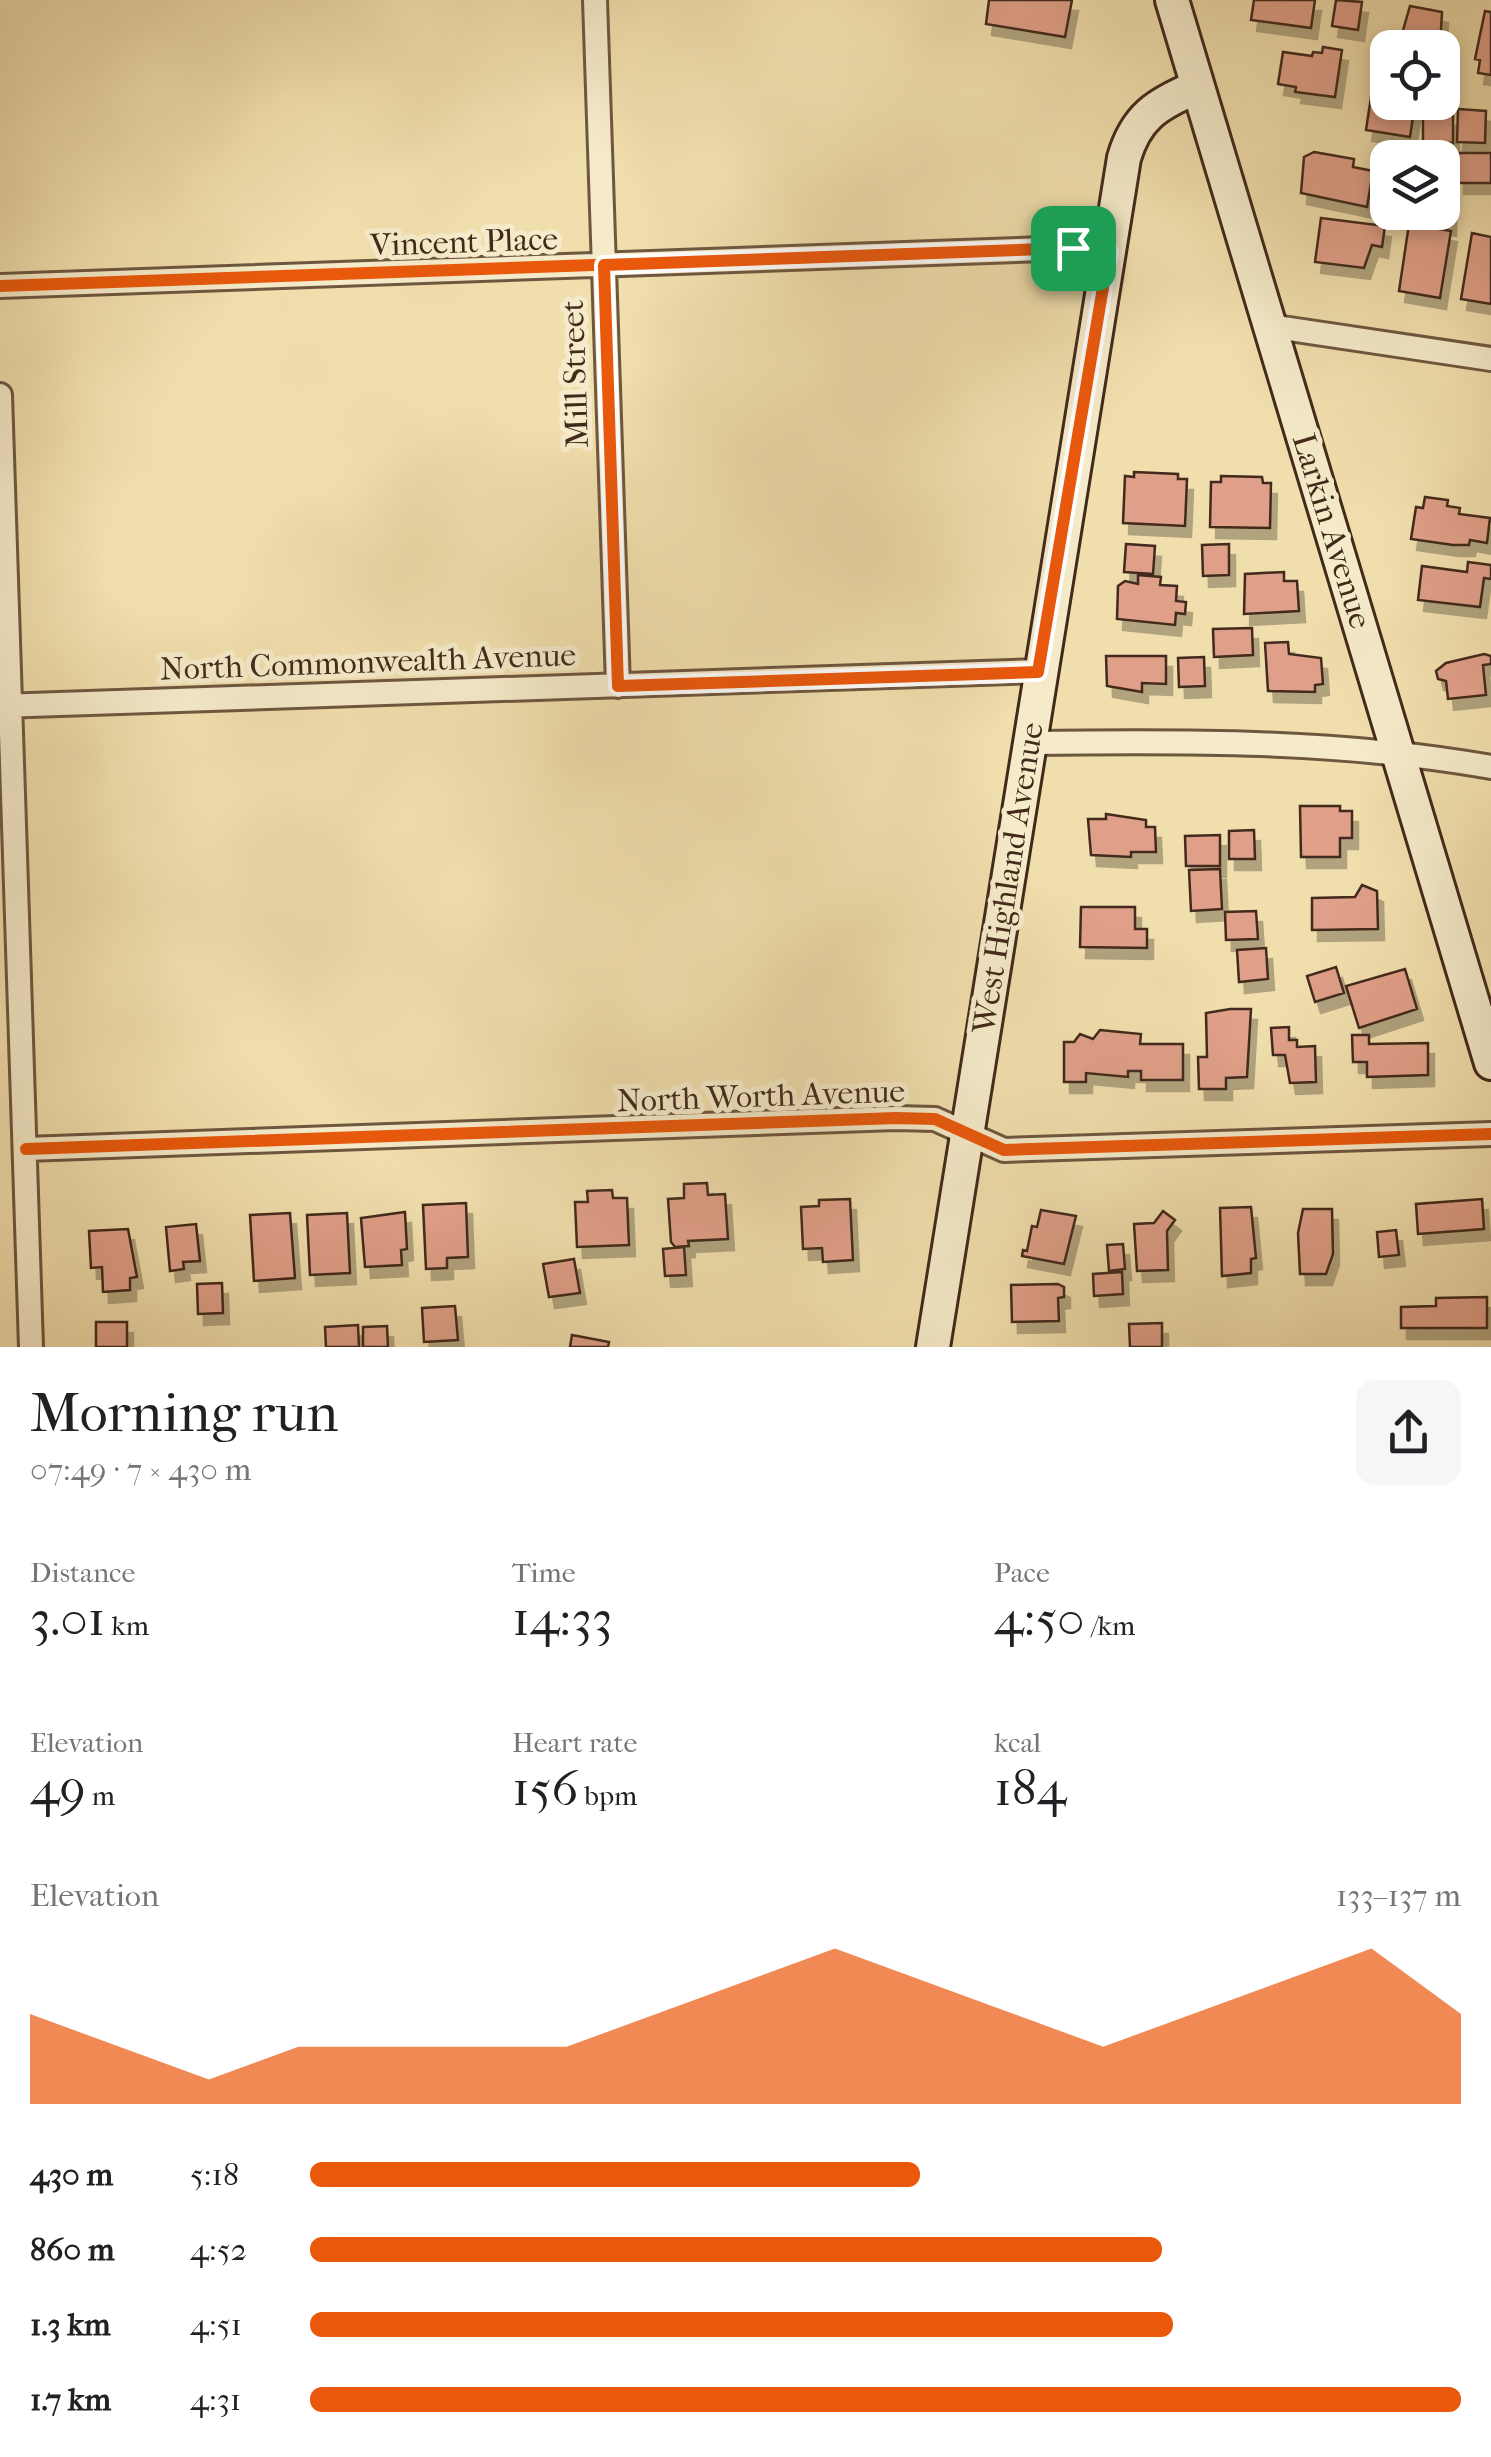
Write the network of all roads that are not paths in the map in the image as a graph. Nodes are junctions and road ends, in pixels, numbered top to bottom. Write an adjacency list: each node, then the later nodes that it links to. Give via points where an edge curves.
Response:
1 (596, 0): 5 (street, Mill Street)
2 (1172, 0): 3 (main road, Larkin Avenue)
3 (1195, 88): 4 (main road, West Highland Avenue, via 1162,102 1131,134); 7 (main road, Larkin Avenue)
4 (1109, 252): 5 (street, Vincent Place); 10 (main road, West Highland Avenue)
5 (604, 265): 6 (street, Vincent Place); 11 (street, Mill Street)
6 (0, 286)
7 (1269, 326): 8 (street); 14 (main road, Larkin Avenue)
8 (1491, 359)
9 (0, 395): 12 (street)
10 (1038, 672): 11 (street, North Commonwealth Avenue); 13 (main road, West Highland Avenue)
11 (618, 686): 12 (street, North Commonwealth Avenue)
12 (5, 706): 18 (street)
13 (1030, 743): 14 (street); 19 (main road, West Highland Avenue)
14 (1400, 751): 15 (street); 16 (main road, Larkin Avenue)
15 (1491, 767)
16 (1491, 1063)
17 (0, 1122): 18 (street)
18 (24, 1122): 21 (street)
19 (966, 1134): 20 (street, North Worth Avenue, via 1004,1150); 21 (street, North Worth Avenue, via 935,1120 896,1118); 23 (main road, West Highland Avenue)
20 (1491, 1134)
21 (26, 1149): 22 (street)
22 (30, 1347)
23 (933, 1347)

